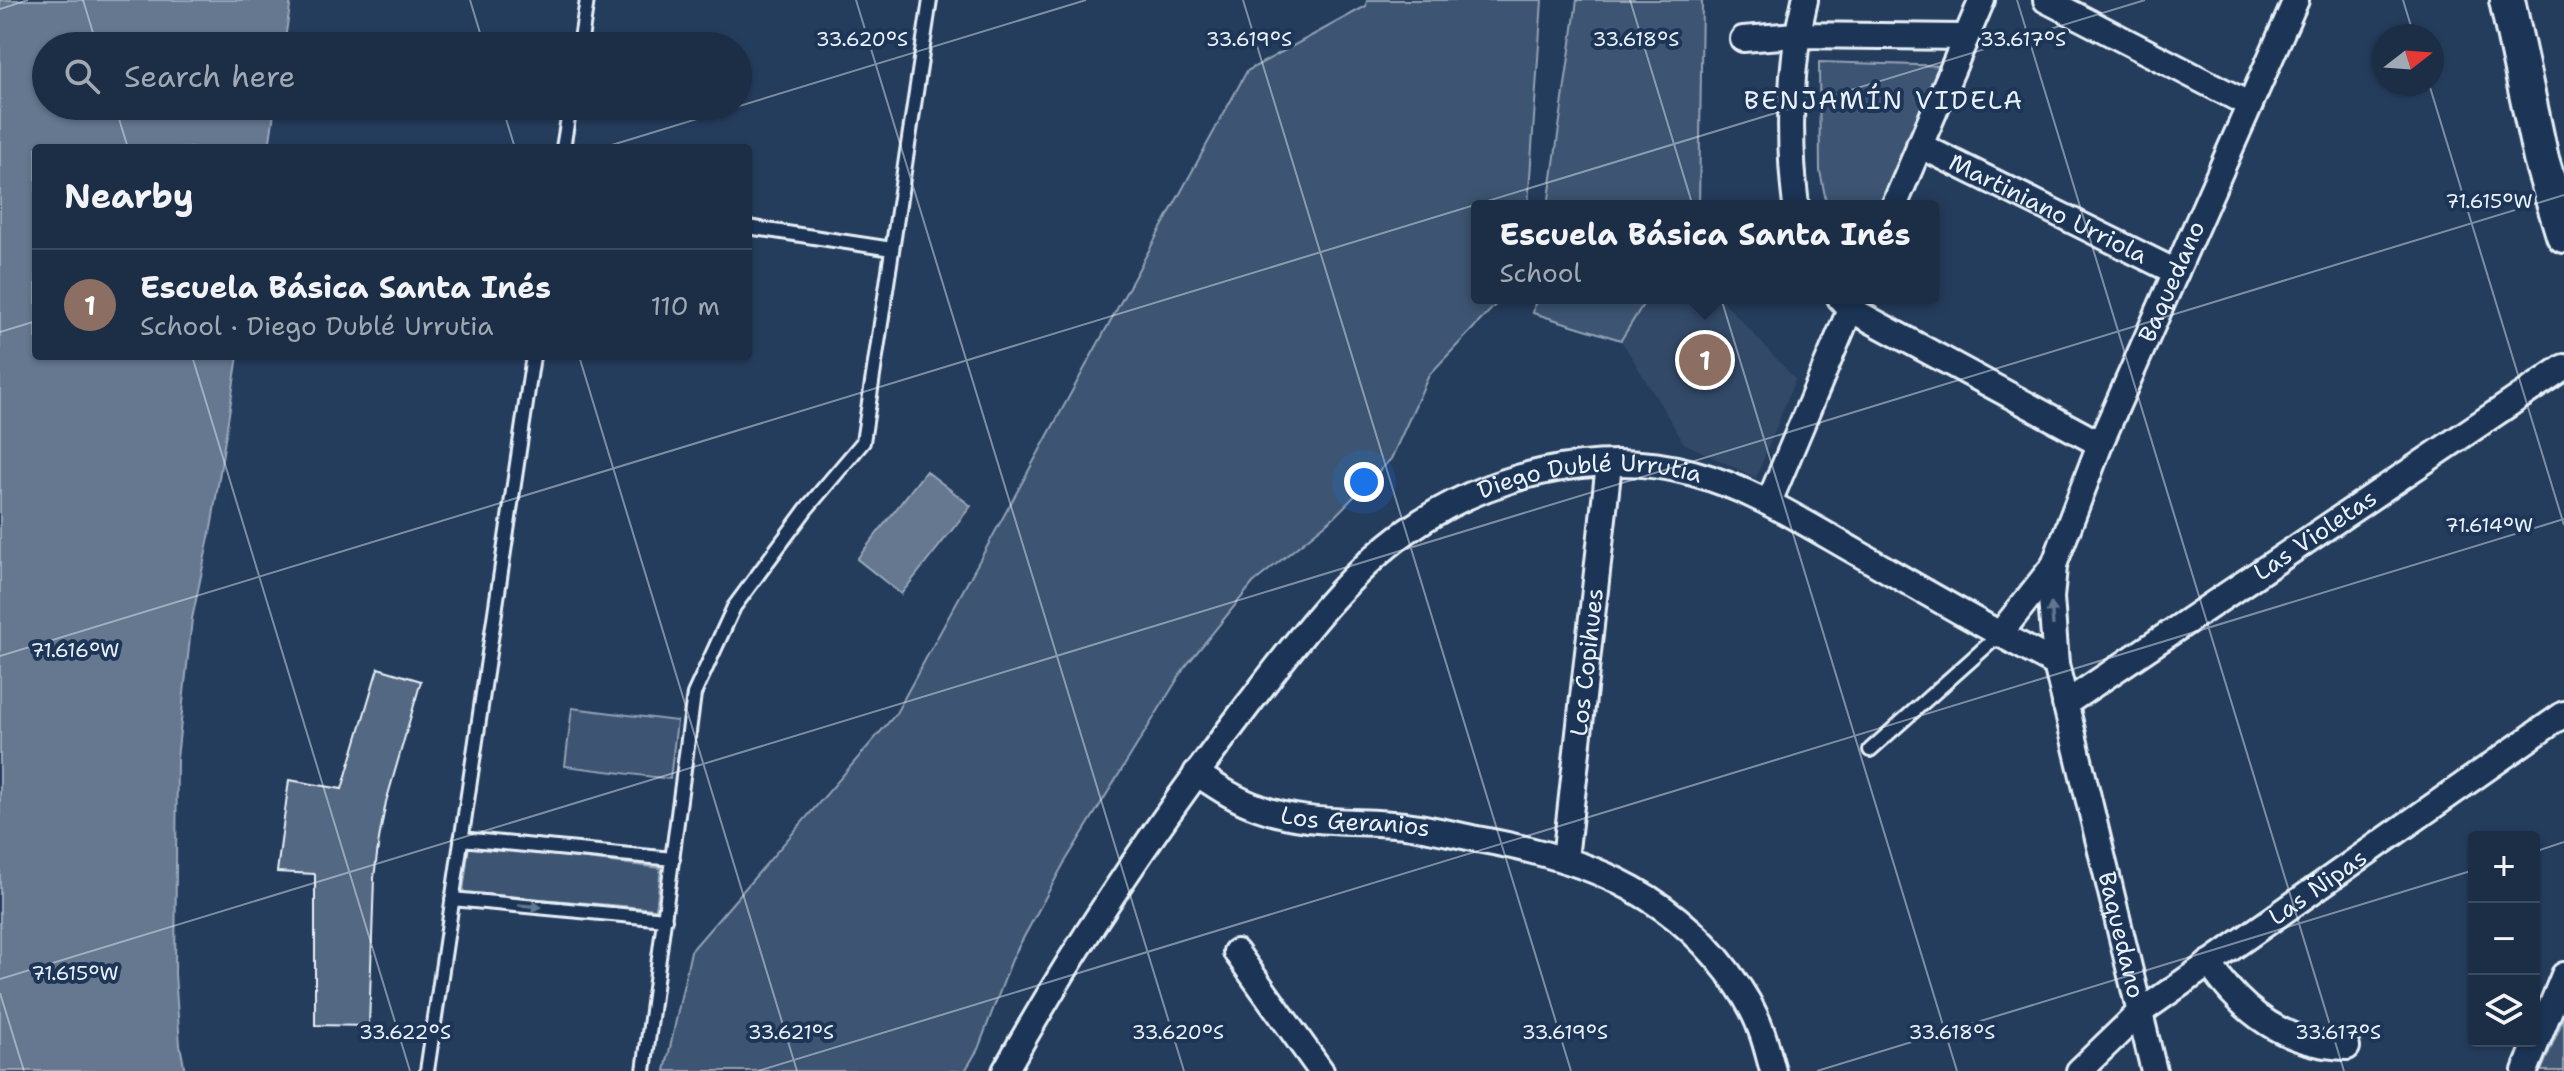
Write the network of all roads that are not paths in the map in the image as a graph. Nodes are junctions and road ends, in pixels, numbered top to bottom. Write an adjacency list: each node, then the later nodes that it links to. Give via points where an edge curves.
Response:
1 (587, 0): 8 (lane)
2 (930, 0): 21 (lane)
3 (1805, 0): 9 (street)
4 (1982, 0): 10 (street)
5 (2046, 0): 12 (street)
6 (2296, 0): 12 (street, Baquedano)
7 (2507, 0): 16 (street)
8 (582, 32)
9 (1796, 35): 10 (street); 11 (street); 17 (street)
10 (1965, 37): 15 (street)
11 (1743, 39)
12 (2250, 105): 22 (street, Baquedano)
13 (568, 120): 14 (lane)
14 (564, 144)
15 (1919, 145): 18 (street); 22 (street, Martiniano Urriola)
16 (2553, 156): 20 (street)
17 (1796, 200)
18 (1896, 200)
19 (752, 228): 21 (lane)
20 (2564, 235)
21 (892, 249): 38 (lane, via 863,442 807,508 727,621 694,694)
22 (2176, 272): 27 (street, Baquedano)
23 (1847, 304): 29 (street)
24 (1852, 304): 27 (street)
25 (532, 360): 37 (lane)
26 (2564, 367): 33 (street, Las Violetas)
27 (2100, 444): 30 (street, Baquedano)
28 (1609, 464): 29 (street, Diego Dublé Urrutia, via 1693,473); 36 (street, Diego Dublé Urrutia, via 1562,468 1498,484 1407,531 1355,577 1293,646); 39 (street, Los Copihues)
29 (1769, 502): 31 (street, Diego Dublé Urrutia)
30 (2054, 565): 31 (street, Baquedano); 32 (street, Baquedano, one-way to 30)
31 (1999, 635): 32 (street, Diego Dublé Urrutia); 35 (lane)
32 (2056, 664): 33 (street, Baquedano)
33 (2065, 704): 45 (street, Baquedano)
34 (2564, 714): 43 (street, Las Ñipas)
35 (1870, 750)
36 (1196, 773): 39 (street, Los Geranios, via 1228,794 1286,815 1406,825); 49 (street)
37 (461, 839): 38 (lane); 40 (lane)
38 (673, 859): 41 (lane)
39 (1565, 859): 51 (street, Los Geranios, via 1637,890 1700,939 1748,1004)
40 (452, 899): 41 (lane, one-way to 41); 47 (lane)
41 (665, 919): 48 (lane)
42 (1236, 952): 50 (street)
43 (2209, 963): 45 (street, Las Ñipas); 46 (street, via 2237,999 2267,1024 2313,1044)
44 (2564, 975): 54 (street)
45 (2139, 1013): 52 (street, Las Ñipas); 53 (street, Baquedano)
46 (2347, 1047)
47 (427, 1071)
48 (644, 1071)
49 (1005, 1071)
50 (1321, 1071)
51 (1773, 1071)
52 (2079, 1071)
53 (2154, 1071)
54 (2525, 1071)

